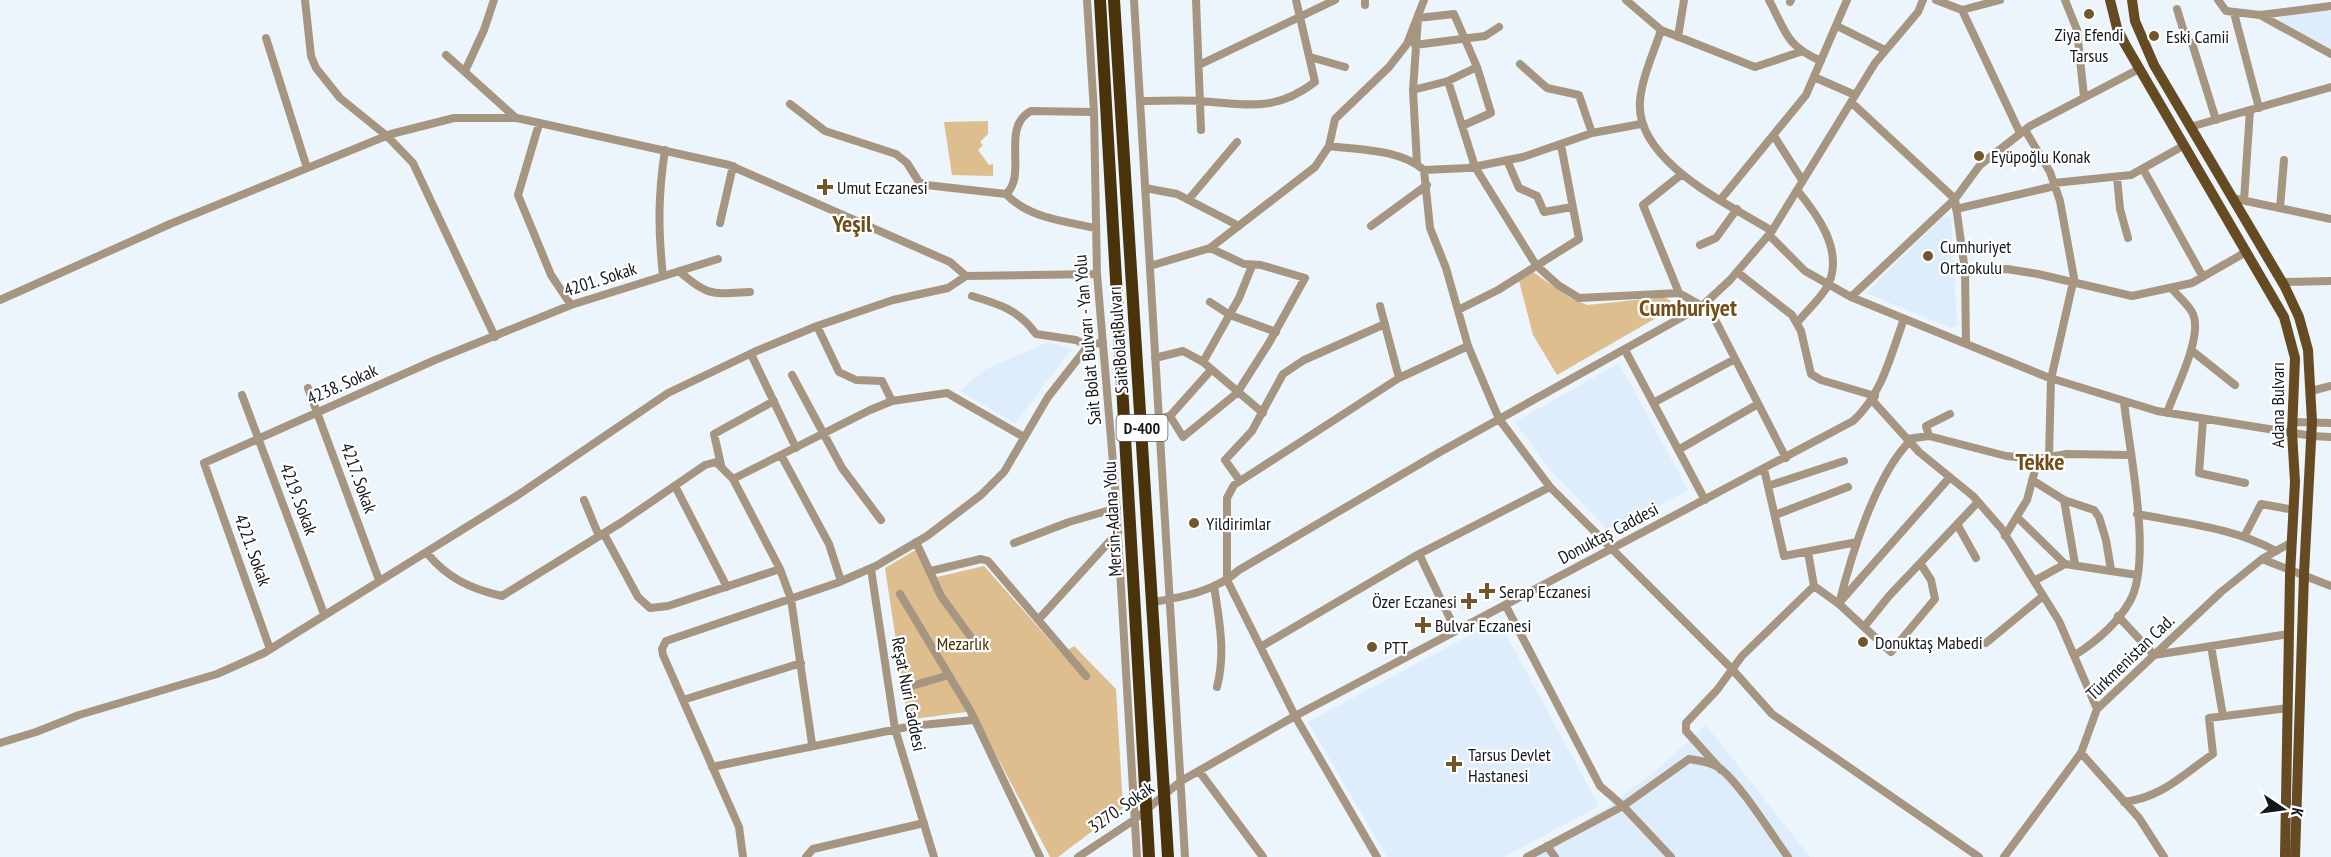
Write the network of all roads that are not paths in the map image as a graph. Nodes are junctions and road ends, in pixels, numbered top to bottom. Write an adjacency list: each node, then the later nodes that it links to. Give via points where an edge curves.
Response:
1 (305, 0): 68 (street, via 311,56 316,68 340,98)
2 (494, 0): 47 (street)
3 (1087, 0): 58 (street, Sait Bolat Bulvarı - Yan Yolu)
4 (1100, 0): 292 (highway, Mersin-Adana Yolu / D-400)
5 (1114, 0): 253 (highway, Sait Bolat Bulvarı / D-400)
6 (1134, 0): 54 (street)
7 (1196, 0): 43 (street)
8 (1296, 0): 27 (street)
9 (1335, 0): 27 (street)
10 (1424, 0): 28 (street)
11 (1626, 0): 31 (street)
12 (1684, 0): 32 (street)
13 (1769, 0): 37 (street)
14 (1847, 0): 29 (street)
15 (1923, 0): 36 (street, via 1918,12)
16 (1936, 0): 24 (street)
17 (2000, 0): 24 (street)
18 (2065, 0): 52 (street, via 2077,30)
19 (2218, 0): 25 (street, via 2221,7)
20 (2134, 1): 21 (main road); 64 (main road, Adana Bulvarı, via 2135,21 2154,65)
21 (2110, 4): 46 (main road, Adana Bulvarı, via 2117,28)
22 (2331, 6): 26 (street)
23 (2177, 9): 60 (street)
24 (1962, 10): 66 (street)
25 (2234, 14): 26 (street); 57 (street)
26 (2260, 15): 38 (street)
27 (1302, 18): 40 (street); 43 (street)
28 (1418, 18): 34 (street, via 1454,14); 35 (street); 72 (street, via 1407,44 1389,67 1335,119)
29 (1837, 26): 36 (street); 41 (street)
30 (1499, 27): 34 (street)
31 (1661, 30): 32 (street); 62 (street, via 1640,100)
32 (1678, 37): 37 (street, via 1755,67)
33 (266, 38): 80 (street)
34 (1465, 41): 35 (street); 45 (street)
35 (1415, 45): 51 (street)
36 (1886, 50): 53 (street)
37 (1800, 52): 41 (street)
38 (2331, 54)
39 (446, 55): 47 (street)
40 (1310, 57): 44 (street); 55 (street, via 1315,82 1304,91 1274,103 1249,107)
41 (1821, 61): 48 (street)
42 (1520, 64): 67 (street, via 1547,88 1579,95)
43 (1199, 65): 55 (street)
44 (1345, 67)
45 (1477, 67): 49 (street); 63 (street, via 1491,113)
46 (2139, 69): 52 (street); 73 (main road, Adana Bulvarı)
47 (465, 71): 59 (street)
48 (1814, 77): 53 (street); 69 (street, via 1795,112)
49 (1448, 81): 51 (street); 63 (street)
50 (2331, 87): 57 (street)
51 (1413, 90): 78 (street)
52 (2084, 97): 66 (street)
53 (1853, 98): 84 (street); 94 (street)
54 (1140, 101): 55 (street); 87 (street)
55 (1200, 101): 65 (street)
56 (790, 104): 89 (street, via 825,131 896,154 926,185)
57 (2254, 109): 60 (street); 93 (street)
58 (1094, 112): 89 (street, via 1026,113 1016,128 1013,178); 102 (street, Sait Bolat Bulvarı - Yan Yolu)
59 (517, 118): 61 (street); 68 (street, via 454,118)
60 (2216, 120): 64 (street)
61 (539, 124): 74 (street); 131 (street, via 518,195 551,275)
62 (1641, 124): 67 (street); 82 (street, via 1654,147)
63 (1462, 126): 79 (street)
64 (2190, 127): 90 (main road, Adana Bulvarı)
65 (1202, 130)
66 (2023, 132): 86 (street); 94 (street, via 1980,165)
67 (1592, 134): 71 (street)
68 (387, 136): 80 (street); 140 (street, via 413,163)
69 (1774, 136): 84 (street); 92 (street)
70 (1237, 142): 91 (street)
71 (1561, 145): 75 (street); 95 (street)
72 (1329, 146): 78 (street, via 1396,155); 100 (street, via 1315,167)
73 (2183, 146): 81 (street); 107 (main road, Adana Bulvarı)
74 (665, 150): 77 (street); 116 (street, via 658,196)
75 (1507, 160): 79 (street); 95 (street, via 1519,188 1537,196 1544,212)
76 (2284, 160): 96 (street)
77 (732, 166): 99 (street); 117 (street, via 950,262)
78 (1421, 167): 79 (street); 85 (street)
79 (1475, 167): 109 (street)
80 (307, 168): 128 (street)
81 (2143, 169): 83 (street); 118 (street)
82 (1682, 174): 92 (street); 125 (street, via 1643,205)
83 (2117, 177): 86 (street); 104 (street)
84 (1802, 180): 88 (street)
85 (1427, 185): 101 (street); 133 (street, via 1430,228)
86 (2054, 185): 94 (street); 120 (street, via 2069,245)
87 (1145, 188): 91 (street); 110 (street)
88 (1797, 190): 103 (street); 122 (street, via 1820,217 1832,265)
89 (1006, 194): 102 (street, via 1017,206)
90 (2232, 198): 93 (street); 121 (main road, Adana Bulvarı)
91 (1189, 199): 100 (street)
92 (1721, 199): 97 (street)
93 (2244, 200): 96 (street)
94 (1956, 204): 113 (street); 127 (street)
95 (1572, 207): 109 (street, via 1579,239)
96 (2280, 208): 98 (street)
97 (1737, 209): 103 (street); 105 (street, via 1716,238)
98 (2331, 219)
99 (720, 224)
100 (1239, 226): 106 (street)
101 (1371, 226)
102 (1095, 228): 115 (street, Sait Bolat Bulvarı - Yan Yolu)
103 (1770, 233): 114 (street); 122 (street, via 1805,271)
104 (2128, 238)
105 (1700, 245)
106 (1210, 248): 110 (street); 111 (street)
107 (2246, 252): 118 (street); 177 (main road, Adana Bulvarı, via 2284,317 2292,342)
108 (718, 259): 112 (street, 4201. Sokak)
109 (1536, 264): 125 (street, via 1579,298); 133 (street, via 1498,290)
110 (1150, 266): 148 (street)
111 (1252, 266): 134 (street); 139 (street, via 1305,278)
112 (679, 271): 116 (street, 4201. Sokak); 124 (street, via 712,294)
113 (1965, 271): 120 (street, via 2007,269); 142 (street)
114 (1737, 272): 130 (street); 136 (street)
115 (1097, 274): 117 (street); 141 (street, Sait Bolat Bulvarı - Yan Yolu)
116 (663, 276): 131 (street, 4201. Sokak)
117 (966, 276): 138 (street, via 948,288 893,300)
118 (2203, 277): 123 (street)
119 (2331, 281): 121 (street)
120 (2073, 282): 123 (street, via 2132,296); 154 (street)
121 (2282, 282): 158 (main road, Adana Bulvarı, via 2308,350)
122 (1828, 283): 127 (street); 136 (street)
123 (2172, 289): 146 (street, via 2193,312 2196,323)
124 (750, 292)
125 (1679, 293): 130 (street)
126 (972, 296): 143 (street, via 1012,309 1026,319 1036,334 1076,340)
127 (1851, 297): 135 (street)
128 (0, 300)
129 (1210, 302): 134 (street)
130 (1704, 304): 145 (street); 149 (street)
131 (571, 305): 140 (street, 4201. Sokak)
132 (1380, 306): 137 (street)
133 (1458, 310): 144 (street)
134 (1230, 315): 139 (street); 150 (street)
135 (1904, 319): 142 (street); 161 (street, Donuktaş Caddesi)
136 (1797, 323): 161 (street, via 1811,374)
137 (1385, 324): 153 (street); 168 (street, via 1288,370)
138 (817, 326): 147 (street); 162 (street, via 839,372 856,380 882,381)
139 (1276, 332): 159 (street)
140 (495, 337): 167 (street, 4238. Sokak)
141 (1103, 342): 143 (street); 209 (street, Sait Bolat Bulvarı - Yan Yolu)
142 (1966, 344): 154 (street)
143 (1088, 346): 182 (street, via 1048,398)
144 (1468, 346): 153 (street); 173 (street)
145 (1625, 350): 165 (street); 173 (street)
146 (2191, 350): 155 (street); 169 (street)
147 (751, 354): 163 (street); 227 (street, via 668,393)
148 (1155, 358): 150 (street, via 1184,351); 172 (street)
149 (1735, 359): 165 (street); 166 (street)
150 (1203, 362): 151 (street)
151 (1211, 370): 159 (street); 171 (street)
152 (792, 375): 178 (street)
153 (1399, 378): 199 (street)
154 (2051, 379): 164 (street); 189 (street)
155 (2235, 385)
156 (2331, 386): 158 (street)
157 (308, 388): 167 (street, 4217. Sokak)
158 (2311, 391): 175 (main road, Adana Bulvarı)
159 (1237, 393): 168 (street); 171 (street, via 1183,437)
160 (243, 395): 183 (street, 4219. Sokak)
161 (1874, 398): 184 (street); 190 (street, Donuktaş Caddesi, via 1853,420)
162 (892, 401): 178 (street); 182 (street, via 951,394)
163 (774, 402): 185 (street); 194 (street, via 714,434)
164 (2124, 402): 169 (street); 188 (street)
165 (1653, 403): 186 (street)
166 (1758, 404): 186 (street); 190 (street)
167 (318, 413): 183 (street, 4238. Sokak); 241 (street, 4217. Sokak)
168 (1263, 413): 199 (street, via 1225,460)
169 (2167, 413): 174 (street)
170 (1950, 414): 179 (street, via 1926,426)
171 (1170, 416): 172 (street)
172 (1158, 417): 252 (street)
173 (1499, 419): 203 (street); 242 (street)
174 (2203, 420): 177 (street); 200 (street, via 2199,473)
175 (2312, 422): 176 (street); 177 (street); 180 (main road, Adana Bulvarı)
176 (2331, 423)
177 (2292, 427): 180 (street); 210 (main road, Adana Bulvarı)
178 (822, 434): 185 (street); 214 (street)
179 (1929, 436): 184 (street); 191 (street, via 2006,456)
180 (2312, 436): 181 (street); 239 (main road, Adana Bulvarı)
181 (2331, 436)
182 (1024, 438): 220 (street, via 1004,472 981,495)
183 (258, 439): 193 (street, 4238. Sokak); 256 (street, 4219. Sokak)
184 (1908, 440): 196 (street); 223 (street, via 1870,508)
185 (796, 448): 187 (street)
186 (1678, 450): 206 (street)
187 (781, 455): 197 (street); 243 (street, via 829,544)
188 (2130, 455): 189 (street); 211 (street)
189 (2049, 456): 191 (street)
190 (1786, 458): 195 (street, Donuktaş Caddesi)
191 (2038, 459): 198 (street)
192 (1844, 461): 202 (street)
193 (204, 463): 266 (street, 4221. Sokak)
194 (721, 465): 197 (street); 201 (street, via 705,465)
195 (1764, 469): 202 (street); 206 (street, Donuktaş Caddesi)
196 (1950, 477): 208 (street); 254 (street)
197 (733, 479): 234 (street)
198 (2032, 480): 207 (street); 213 (street)
199 (1240, 481): 242 (street, via 1227,498)
200 (2246, 483)
201 (675, 486): 217 (street); 248 (street)
202 (1768, 486): 212 (street)
203 (1550, 487): 224 (street); 228 (street)
204 (1848, 487): 212 (street)
205 (584, 500): 217 (street)
206 (1705, 500): 224 (street, Donuktaş Caddesi)
207 (2064, 500): 233 (street); 237 (street, via 2094,510 2099,517)
208 (1978, 502): 215 (street); 218 (street)
209 (1117, 508): 216 (street, Sait Bolat Bulvarı - Yan Yolu); 222 (street)
210 (2294, 510): 219 (street, via 2261,504); 221 (main road, Adana Bulvarı)
211 (2137, 514): 219 (street); 240 (street)
212 (1774, 515): 226 (street, via 1784,556)
213 (2017, 517): 218 (street); 232 (street)
214 (881, 520)
215 (1957, 524): 229 (street); 231 (street)
216 (1118, 532): 258 (street); 293 (street, Sait Bolat Bulvarı - Yan Yolu)
217 (602, 535): 227 (street, via 502,596 464,585); 248 (street, via 638,597 650,608)
218 (2006, 536): 244 (street)
219 (2244, 537): 225 (street)
220 (916, 542): 235 (street); 238 (street)
221 (2292, 542): 225 (street, Türkmenistan Cad.); 236 (main road, Adana Bulvarı)
222 (1014, 543)
223 (1857, 543): 226 (street); 254 (street)
224 (1612, 550): 255 (street, Donuktaş Caddesi); 270 (street)
225 (2276, 551): 230 (street, Türkmenistan Cad.)
226 (1808, 552): 246 (street)
227 (427, 553): 241 (street)
228 (1419, 554): 260 (street); 264 (street)
229 (1976, 558)
230 (2262, 559): 236 (street); 268 (street, Türkmenistan Cad.)
231 (1920, 563): 259 (street); 259 (street, via 1931,580 1935,599 1891,652)
232 (2065, 564): 233 (street); 244 (street)
233 (2075, 564): 237 (street)
234 (780, 569): 248 (street); 251 (street)
235 (871, 569): 243 (street); 281 (street, Reşat Nuri Caddesi)
236 (2290, 569): 239 (street); 261 (main road, Adana Bulvarı)
237 (2111, 570): 240 (street)
238 (930, 571): 258 (street, via 981,559 988,561); 262 (street, via 941,596)
239 (2304, 574): 247 (street); 315 (main road, Adana Bulvarı)
240 (2138, 575): 257 (street, via 2130,600)
241 (379, 580): 256 (street)
242 (1227, 580): 245 (street); 264 (street)
243 (841, 581): 251 (street)
244 (2034, 581): 250 (street)
245 (1214, 586): 252 (street); 274 (street, via 1223,665)
246 (1814, 586): 254 (street); 270 (street)
247 (2331, 586)
248 (727, 587)
249 (900, 594): 271 (street)
250 (2043, 596): 263 (street); 267 (street)
251 (791, 599): 269 (street); 275 (street, via 666,641 662,649)
252 (1169, 599): 253 (street); 288 (street)
253 (1154, 602): 289 (highway, Sait Bolat Bulvarı / D-400)
254 (1839, 604): 259 (street)
255 (1506, 606): 260 (street, Donuktaş Caddesi); 291 (street, via 1600,786)
256 (324, 614): 266 (street)
257 (2118, 616): 267 (street, via 2099,640); 268 (street)
258 (1039, 619): 272 (street)
259 (1863, 627)
260 (1456, 631): 278 (street, Donuktaş Caddesi)
261 (2289, 634): 265 (street); 276 (main road, Adana Bulvarı)
262 (970, 636)
263 (1986, 643)
264 (1262, 646): 278 (street)
265 (2211, 646): 268 (street); 279 (street)
266 (270, 649): 282 (street, via 217,674)
267 (2075, 655): 277 (street)
268 (2154, 655): 277 (street, Türkmenistan Cad.)
269 (801, 663): 275 (street); 283 (street)
270 (1732, 669): 286 (street, via 1686,723 1686,730); 311 (street, via 1772,714)
271 (949, 675): 273 (street); 280 (street)
272 (1086, 676)
273 (908, 687)
274 (1217, 687)
275 (683, 700): 285 (street)
276 (2288, 708): 279 (street); 314 (main road, Adana Bulvarı)
277 (2097, 709): 284 (street, Türkmenistan Cad.)
278 (1295, 716): 287 (street, Donuktaş Caddesi); 306 (street)
279 (2223, 716): 290 (street, via 2209,718 2213,754 2164,791)
280 (973, 720): 281 (street); 299 (street)
281 (896, 729): 283 (street); 294 (street, Reşat Nuri Caddesi)
282 (0, 743)
283 (813, 744): 285 (street)
284 (2081, 753): 290 (street); 312 (street, Türkmenistan Cad.)
285 (712, 767): 296 (street, via 739,827)
286 (1721, 770): 291 (street, via 1707,762 1689,759); 310 (street)
287 (1198, 771): 288 (street, Donuktaş Caddesi); 305 (street)
288 (1181, 781): 289 (street, 3270. Sokak); 304 (street)
289 (1165, 797): 292 (street, 3270. Sokak); 303 (highway, Sait Bolat Bulvarı / D-400)
290 (2124, 802): 313 (street)
291 (1623, 806): 295 (street); 309 (street)
292 (1146, 808): 293 (street, 3270. Sokak); 302 (highway, Mersin-Adana Yolu / D-400)
293 (1134, 820): 300 (street, 3270. Sokak); 301 (street, Sait Bolat Bulvarı - Yan Yolu)
294 (924, 823): 297 (street, via 813,849); 298 (street, Reşat Nuri Caddesi)
295 (1547, 846): 307 (street); 308 (street)
296 (743, 857)
297 (806, 857)
298 (934, 857)
299 (1040, 857)
300 (1077, 857)
301 (1137, 857)
302 (1149, 857)
303 (1168, 857)
304 (1185, 857)
305 (1263, 857)
306 (1377, 857)
307 (1527, 857)
308 (1555, 857)
309 (1671, 857)
310 (1788, 857)
311 (1978, 857)
312 (2004, 857)
313 (2164, 857)
314 (2285, 857)
315 (2295, 857)

